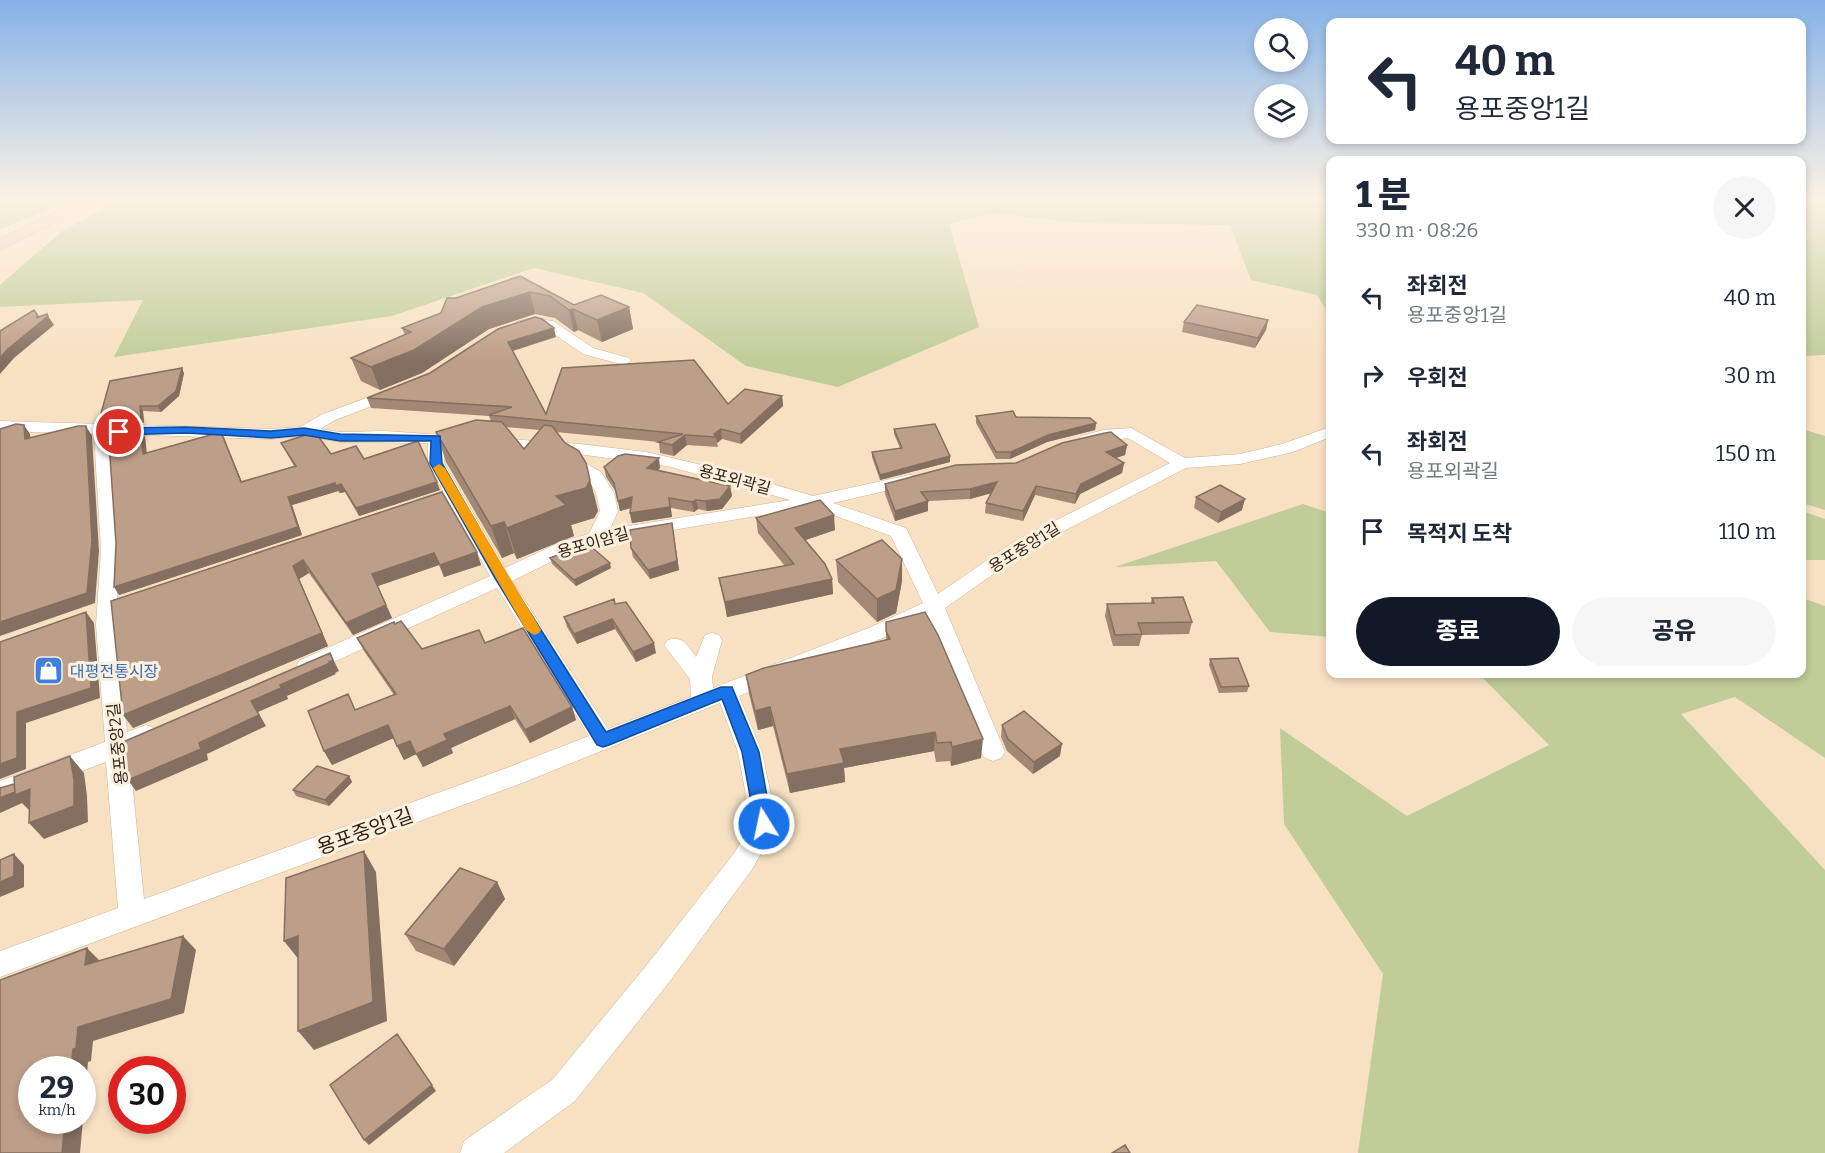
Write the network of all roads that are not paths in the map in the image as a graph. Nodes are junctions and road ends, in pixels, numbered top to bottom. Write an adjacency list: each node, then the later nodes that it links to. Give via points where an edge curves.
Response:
1 (505, 330): 2 (street, via 536,320 550,323 584,349)
2 (624, 361)
3 (410, 386): 6 (street, 용포외곽길, via 329,417)
4 (0, 426): 5 (street, 용포외곽길)
5 (102, 431): 6 (street, 용포외곽길); 20 (street, 용포중앙2길, via 110,551)
6 (304, 431): 8 (street, 용포외곽길, via 340,437)
7 (1326, 433): 11 (street, 용포중앙1길, via 1240,459)
8 (436, 438): 10 (street, 용포외곽길); 13 (street, via 436,463)
9 (1074, 442): 11 (street, via 1131,433)
10 (566, 449): 14 (street, 용포외곽길, via 666,461); 16 (street, via 581,468 595,476 605,493 609,511)
11 (1182, 463): 19 (street, 용포중앙1길, via 1022,545)
12 (924, 475): 14 (street, 용포이암길)
13 (454, 493): 15 (street); 17 (street)
14 (815, 501): 16 (street, 용포이암길); 19 (street, 용포외곽길, via 899,532)
15 (401, 510)
16 (597, 538): 17 (street, 용포이암길, via 570,545)
17 (501, 578): 24 (street, 용포이암길); 28 (street)
18 (128, 600): 20 (street)
19 (934, 606): 26 (street, 용포중앙1길); 30 (street)
20 (107, 608): 21 (street); 29 (street, 용포중앙2길)
21 (86, 615)
22 (712, 640): 25 (street)
23 (675, 645): 25 (street)
24 (288, 673)
25 (701, 677): 26 (street)
26 (714, 696): 28 (street, 용포중앙1길); 34 (street, via 750,752 764,824 744,860 564,1090)
27 (162, 728): 29 (street)
28 (603, 740): 32 (street, 용포중앙1길)
29 (108, 750): 31 (street); 32 (street, 용포중앙2길)
30 (993, 752)
31 (0, 791)
32 (132, 914): 33 (street, 용포중앙1길)
33 (0, 964)
34 (476, 1153)

